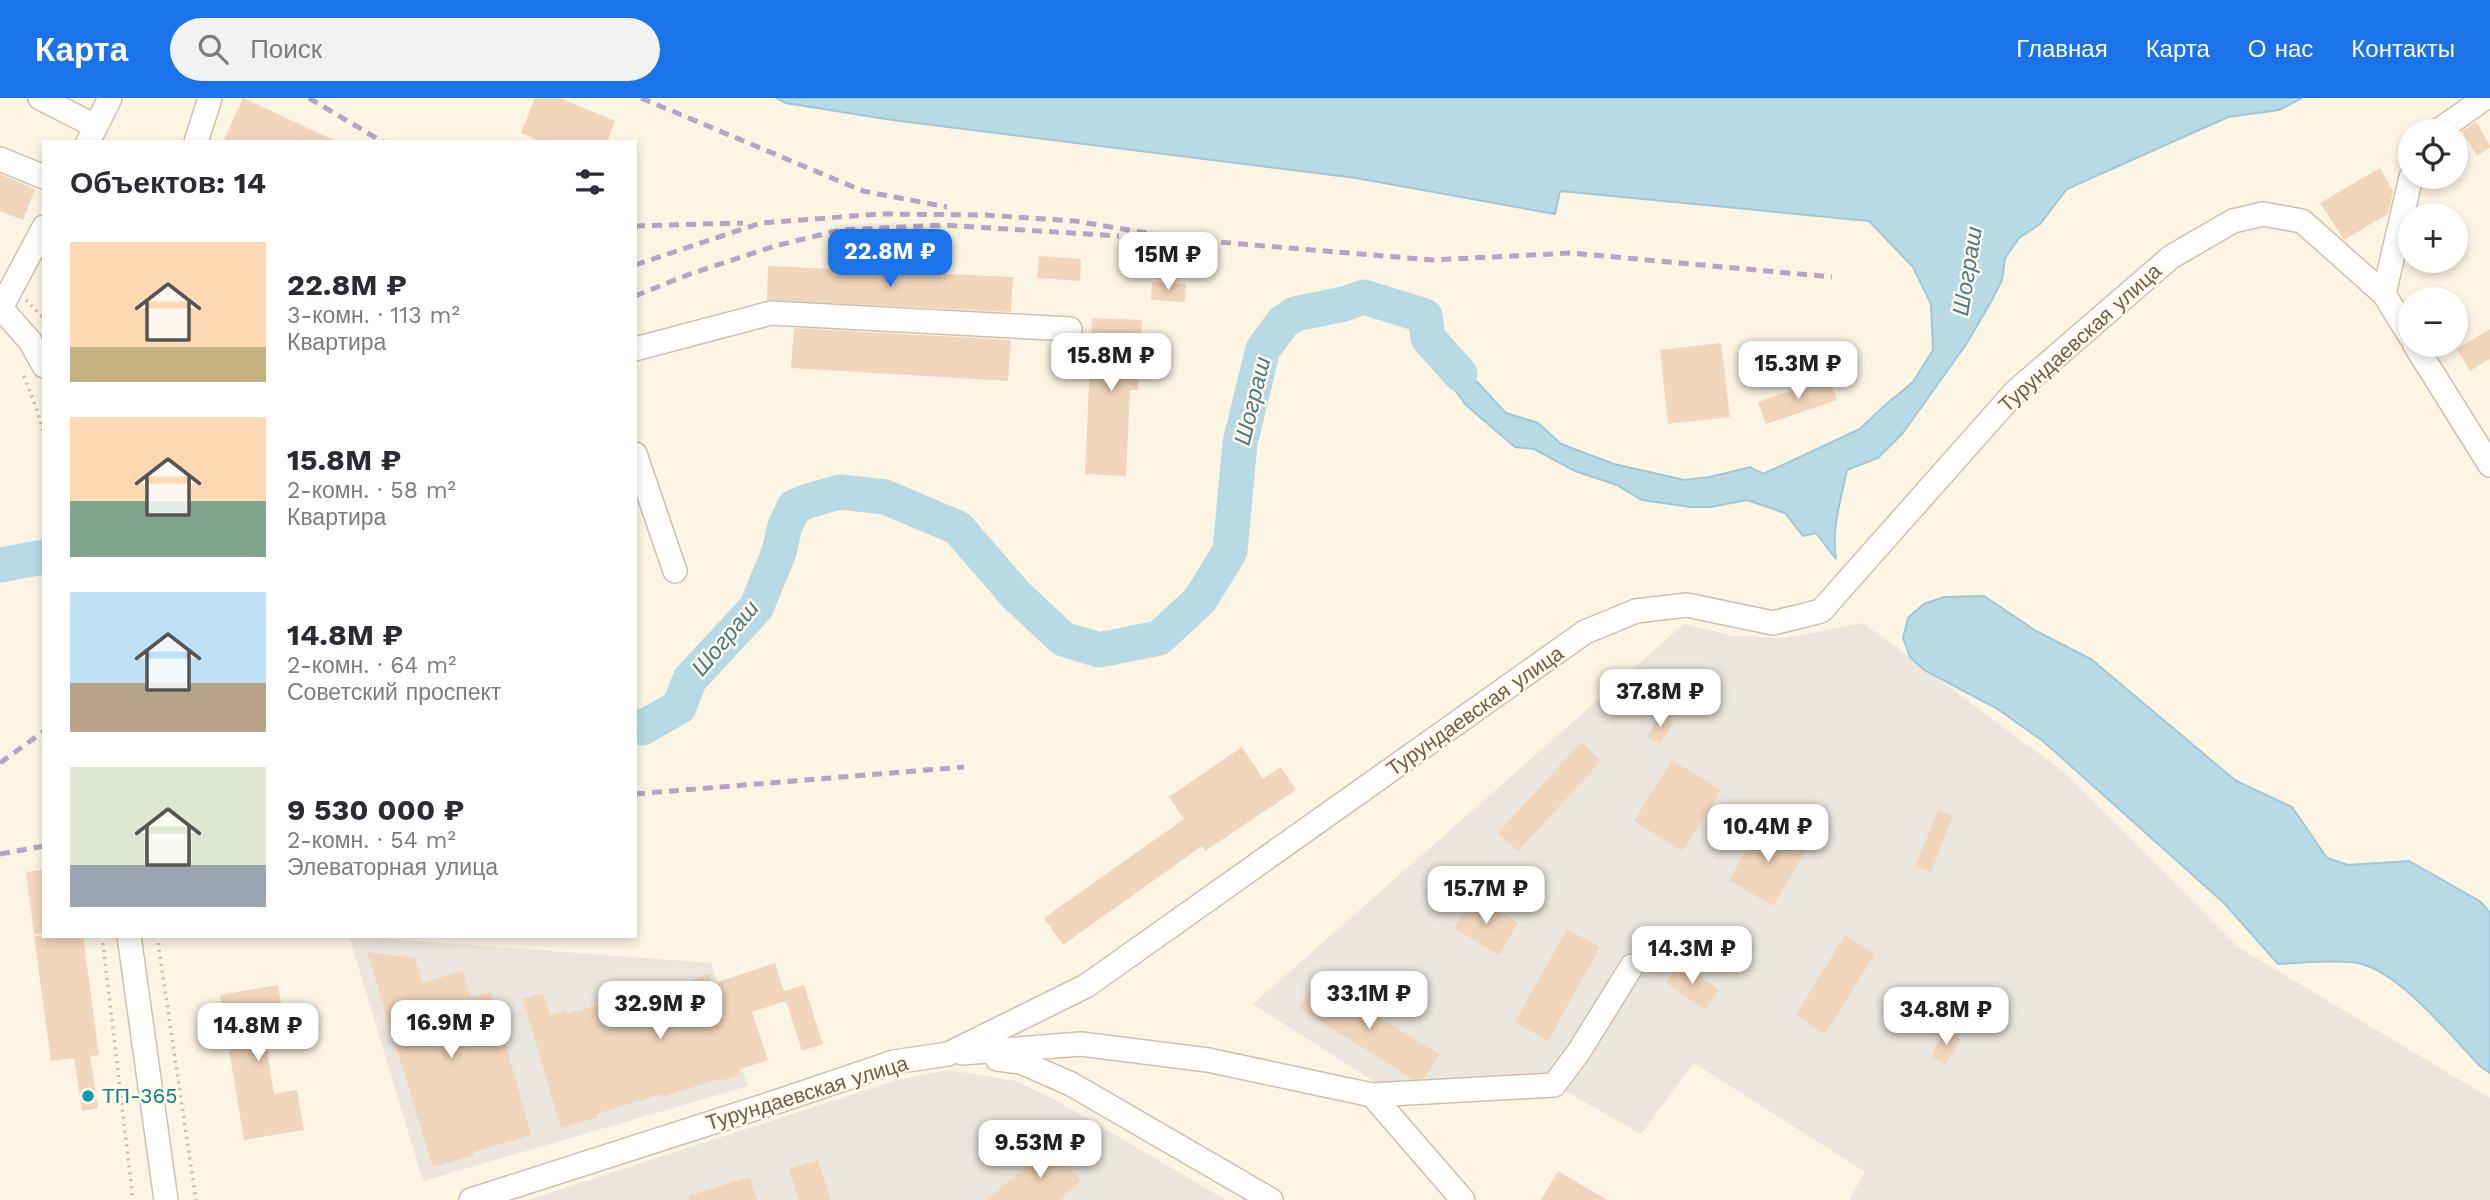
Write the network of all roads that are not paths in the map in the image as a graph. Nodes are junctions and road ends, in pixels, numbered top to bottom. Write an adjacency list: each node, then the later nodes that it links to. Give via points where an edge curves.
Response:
1 (110, 98): 6 (street)
2 (210, 98): 7 (street)
3 (2485, 98): 5 (street)
4 (48, 100): 6 (street)
5 (2455, 119)
6 (92, 134)
7 (197, 140)
8 (0, 159): 9 (street)
9 (42, 176)
10 (2408, 189): 12 (street)
11 (42, 231): 13 (street)
12 (2384, 294): 14 (street, Турундаевская улица); 24 (street, Турундаевская улица, via 2302,221 2263,214 2233,221 2171,257 2015,392 1821,611 1773,623 1687,605 1636,611 1586,632 1086,986)
13 (1, 307): 18 (street, via 30,341)
14 (2398, 317)
15 (1070, 329): 16 (street, via 771,313)
16 (637, 348)
17 (2422, 357): 20 (street)
18 (34, 371)
19 (637, 460): 21 (street)
20 (2490, 465)
21 (675, 571)
22 (130, 938): 27 (street)
23 (1632, 966): 25 (street, via 1554,1084)
24 (948, 1054): 25 (street, via 1081,1044 1208,1060); 26 (street, Турундаевская улица, via 894,1062); 29 (street, via 1021,1062 1071,1084)
25 (1372, 1095): 30 (street)
26 (535, 1190): 28 (street, Турундаевская улица)
27 (166, 1200)
28 (471, 1200)
29 (1271, 1200)
30 (1463, 1200)

